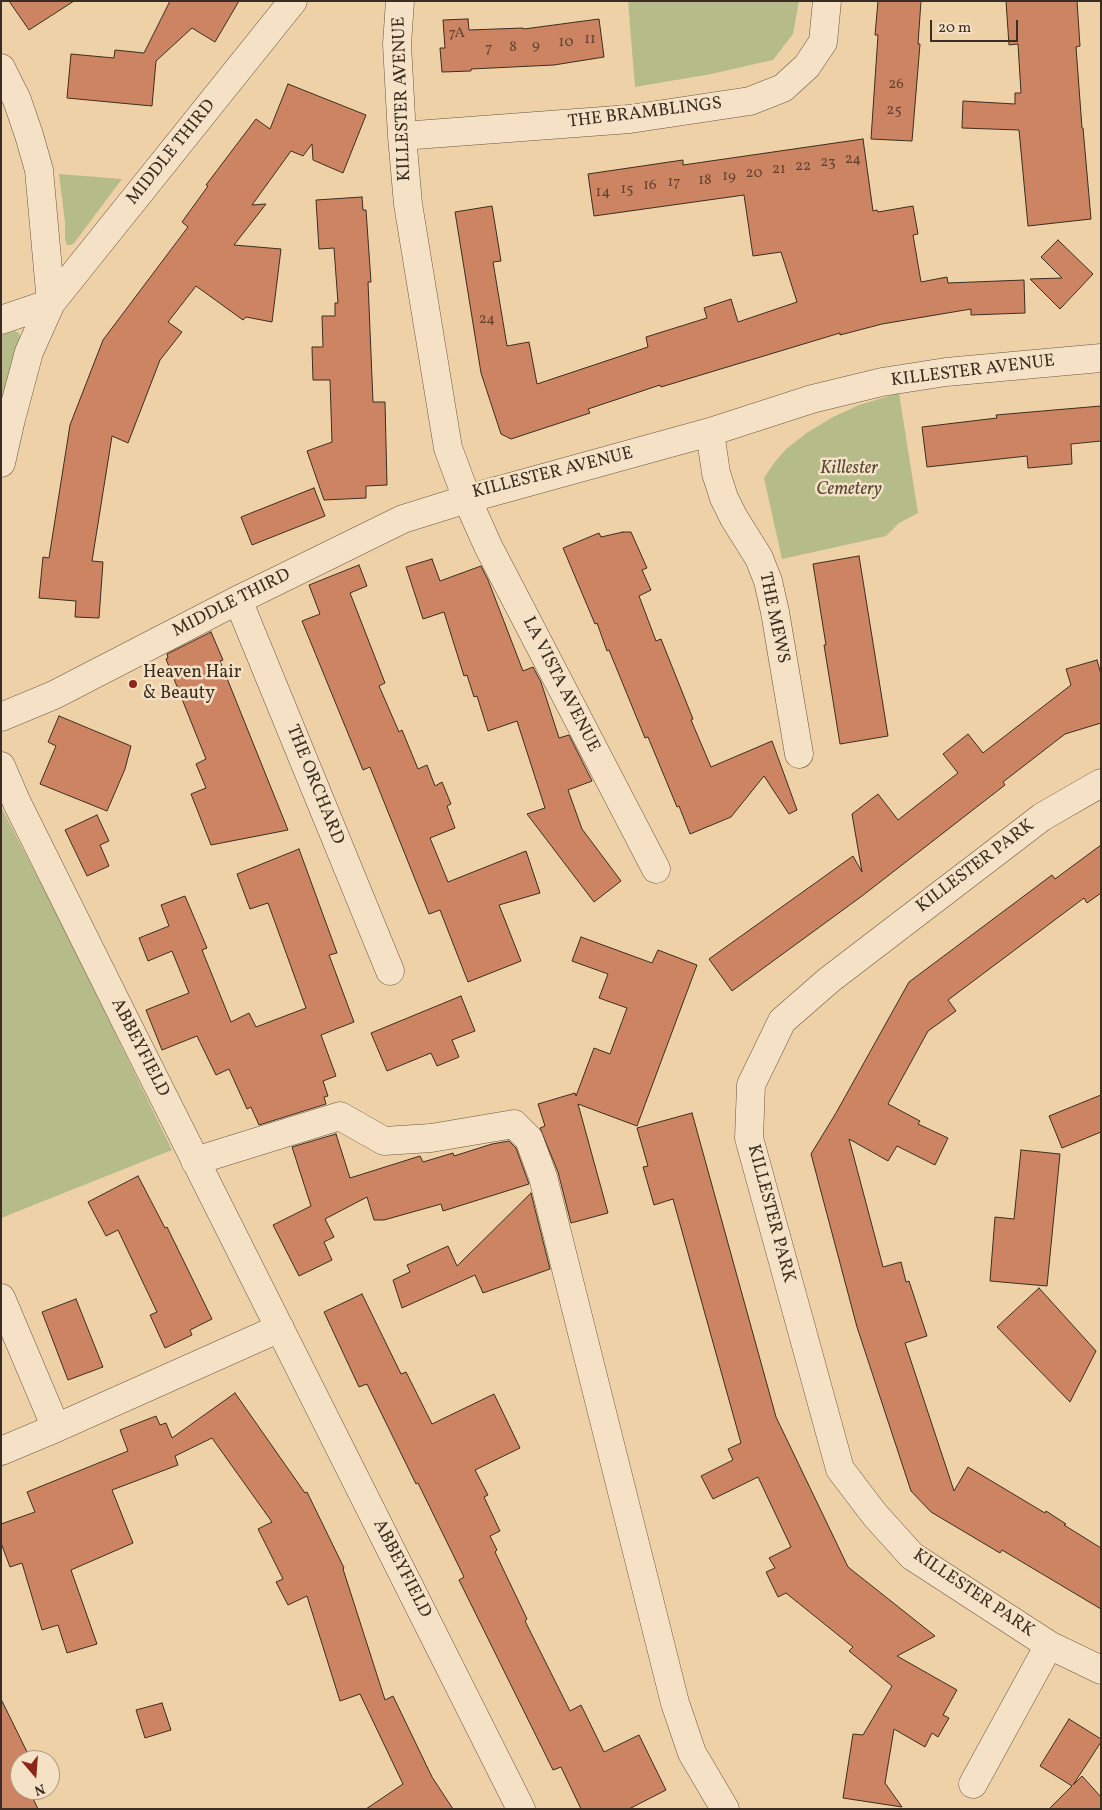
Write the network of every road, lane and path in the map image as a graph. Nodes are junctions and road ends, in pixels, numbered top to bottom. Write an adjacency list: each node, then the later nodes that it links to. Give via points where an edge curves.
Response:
1 (293, 1): 6 (street, MIDDLE THIRD)
2 (400, 1): 5 (street, KILLESTER AVENUE, via 397,44)
3 (828, 1): 5 (street, THE BRAMBLINGS, via 822,42 807,66 783,88 750,101 630,119)
4 (1, 68): 6 (street, via 17,100 39,170)
5 (402, 136): 11 (street, KILLESTER AVENUE, via 408,204 448,448)
6 (51, 303): 7 (street); 10 (street, via 30,352)
7 (1, 320)
8 (1101, 358): 9 (street, KILLESTER AVENUE, via 946,372 882,382 812,399)
9 (710, 432): 11 (street, KILLESTER AVENUE); 14 (street, THE MEWS, via 716,473 724,498 759,558 768,581 776,612)
10 (1, 463)
11 (467, 499): 12 (street, MIDDLE THIRD, via 403,519); 17 (street, LA VISTA AVENUE, via 488,546)
12 (238, 600): 13 (street, MIDDLE THIRD, via 54,695); 18 (street, THE ORCHARD)
13 (1, 717)
14 (798, 754)
15 (1, 766): 19 (street, ABBEYFIELD)
16 (1101, 783): 24 (street, KILLESTER PARK, via 1042,816 829,980 782,1021 751,1085 749,1138 840,1470 912,1556)
17 (656, 869)
18 (390, 972)
19 (195, 1160): 21 (street, ABBEYFIELD); 28 (street, via 340,1116 384,1142 514,1124 530,1139 543,1177 675,1703 692,1753)
20 (1, 1298): 22 (street)
21 (280, 1328): 22 (street); 27 (street, ABBEYFIELD)
22 (56, 1428): 23 (street)
23 (1, 1451)
24 (1049, 1644): 25 (street, KILLESTER PARK); 26 (street, KILLESTER PARK)
25 (1101, 1670)
26 (973, 1784)
27 (521, 1809)
28 (725, 1809)

